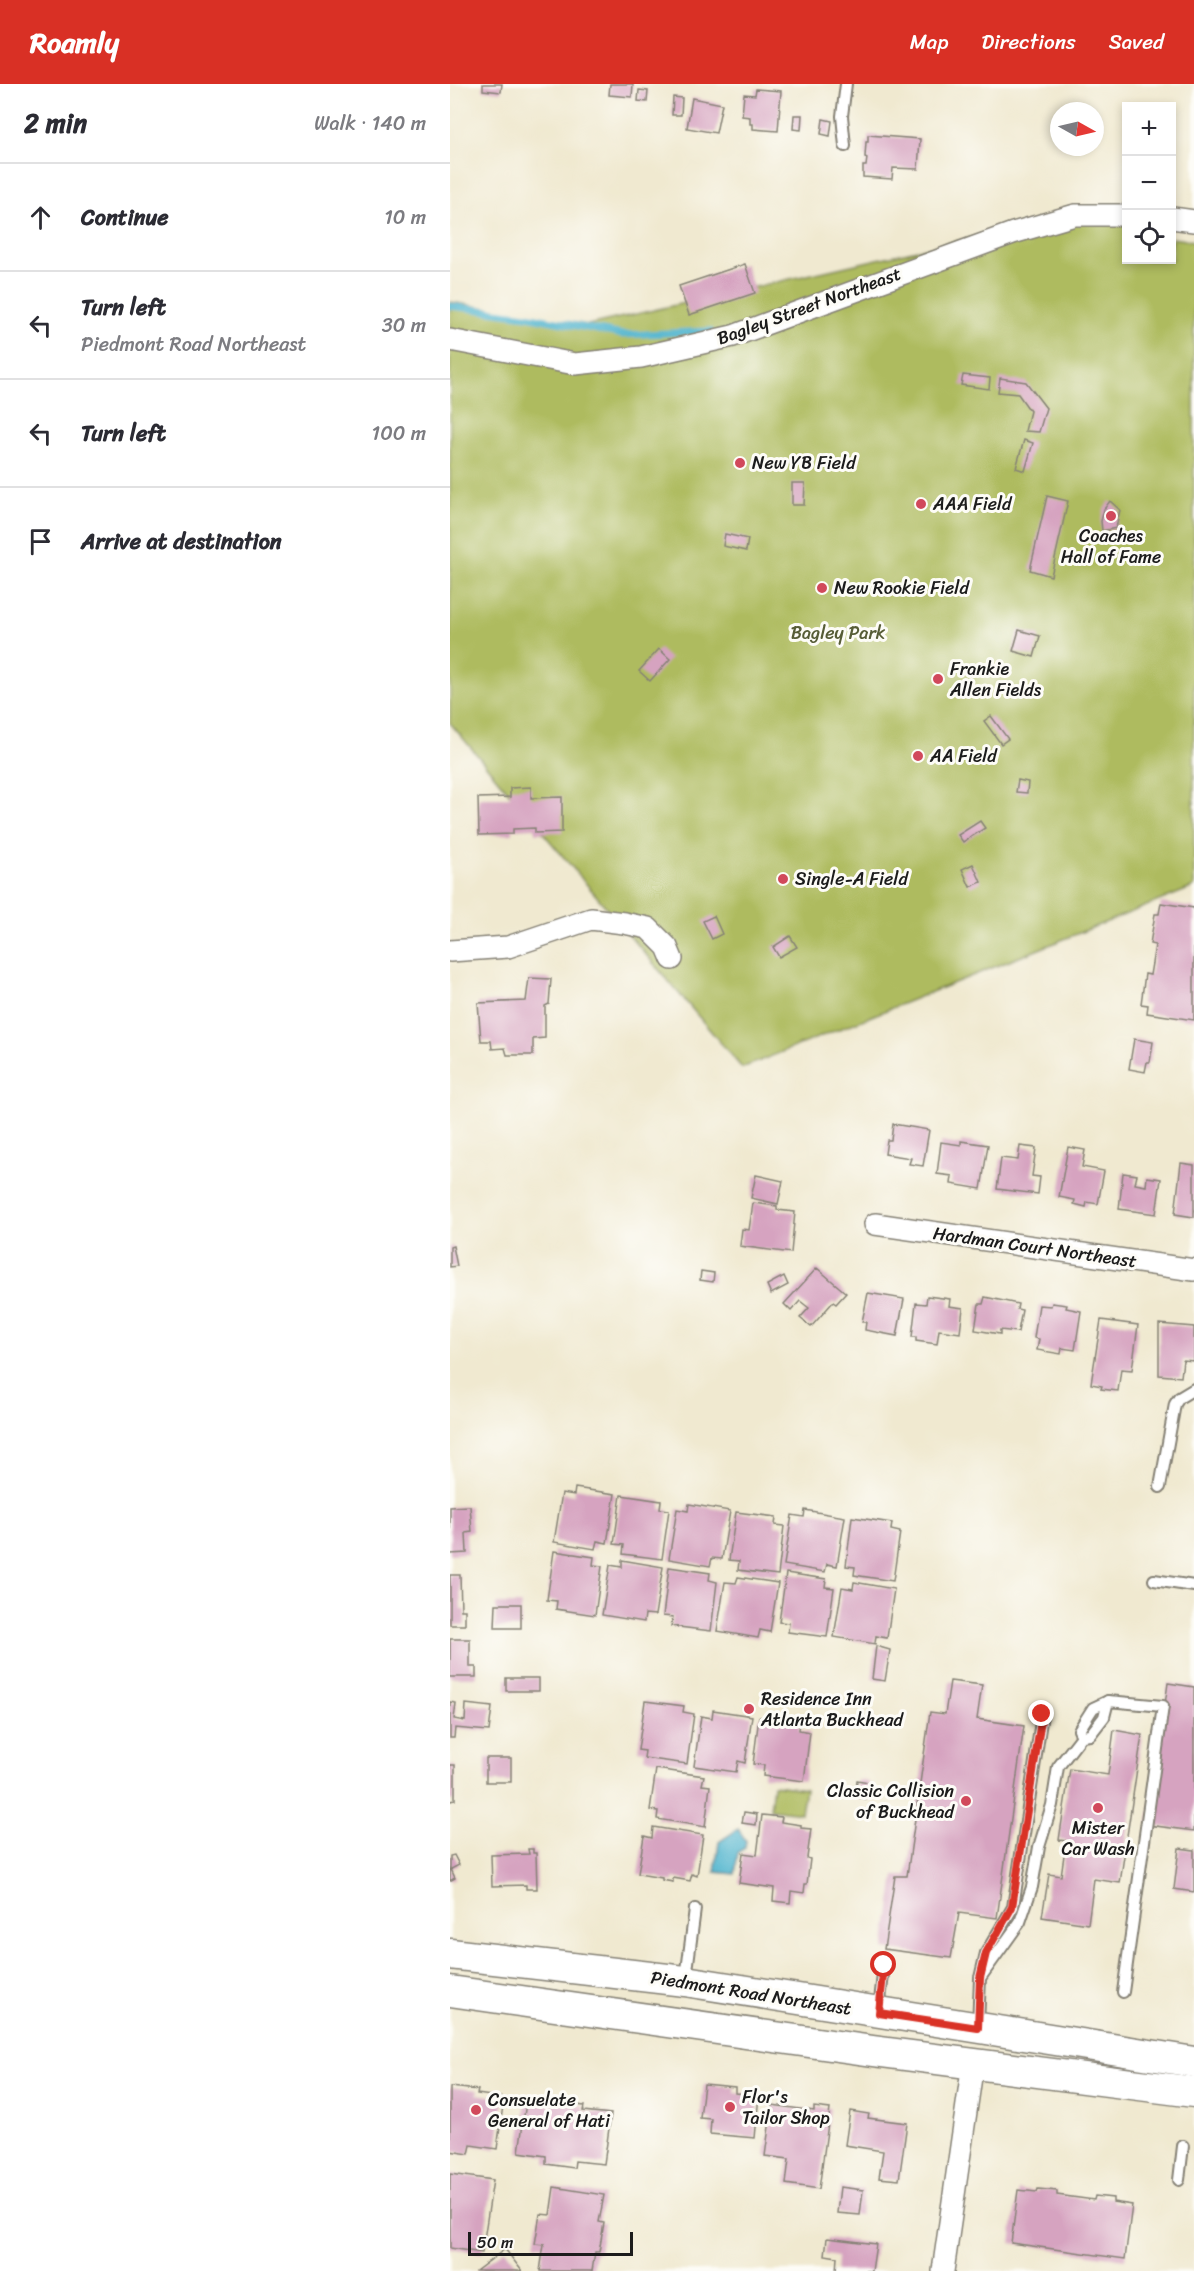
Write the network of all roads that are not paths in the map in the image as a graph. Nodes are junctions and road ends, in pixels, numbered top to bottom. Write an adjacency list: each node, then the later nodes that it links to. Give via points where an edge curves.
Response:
1 (846, 84): 2 (lane, via 842,116)
2 (846, 146)
3 (1122, 215): 6 (street, Bagley Street Northeast, via 1076,215 1013,233 733,336 641,357 574,364)
4 (1176, 218): 5 (street)
5 (1194, 220)
6 (450, 340)
7 (450, 951): 8 (street, via 508,947 591,919 648,928 668,947)
8 (672, 958)
9 (875, 1224): 10 (street, Hardman Court Northeast)
10 (1194, 1270)
11 (1194, 1389): 12 (lane, via 1175,1404)
12 (1160, 1487)
13 (1154, 1580): 14 (lane)
14 (1194, 1586)
15 (1042, 1714): 19 (lane, via 1012,1907 986,1953)
16 (695, 1909): 20 (lane)
17 (450, 1954): 20 (main road, Piedmont Road Northeast)
18 (884, 1965): 23 (lane)
19 (980, 1978): 22 (lane, via 1020,1922 1032,1887 1058,1767 1082,1736 1079,1730 1093,1708 1108,1701 1162,1706); 24 (lane)
20 (685, 1981): 23 (main road, Piedmont Road Northeast)
21 (450, 1991): 26 (main road)
22 (1124, 1992)
23 (879, 2013): 24 (main road, Piedmont Road Northeast)
24 (978, 2028): 25 (main road, Piedmont Road Northeast)
25 (1194, 2062)
26 (973, 2063): 27 (main road); 30 (street)
27 (1194, 2092)
28 (1184, 2146): 29 (lane)
29 (1179, 2180)
30 (943, 2271)

